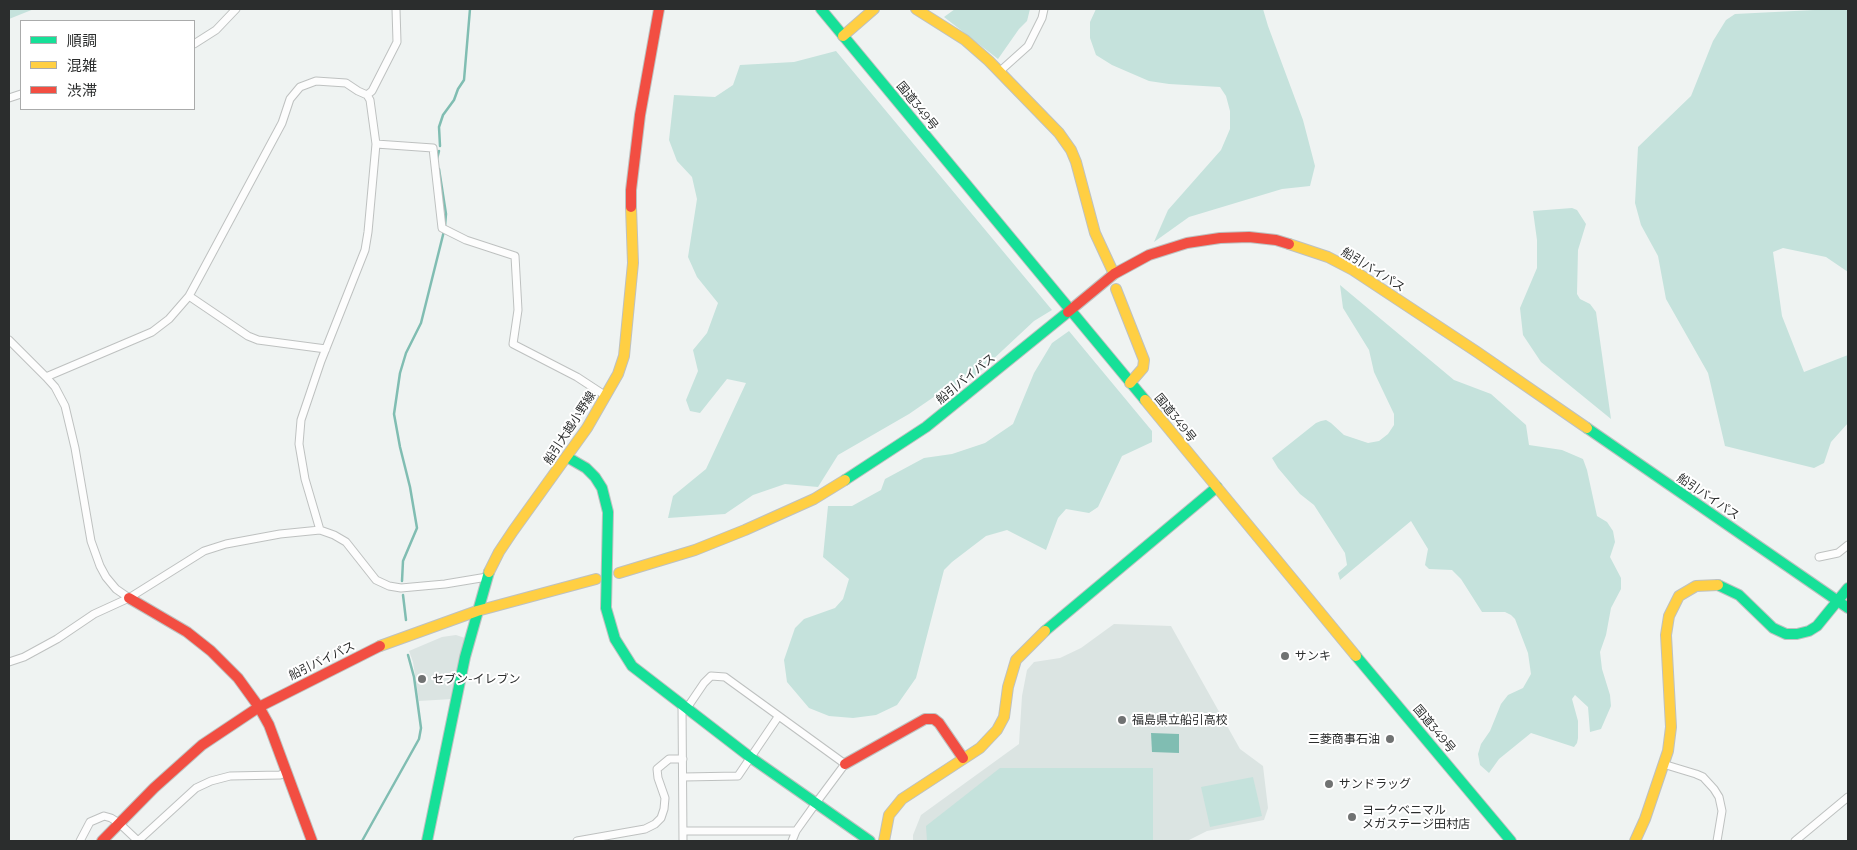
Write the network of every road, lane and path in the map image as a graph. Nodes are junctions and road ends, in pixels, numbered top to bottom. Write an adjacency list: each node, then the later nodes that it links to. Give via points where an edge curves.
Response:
1 (236, 9): 9 (street, via 216,30)
2 (396, 9): 11 (street, via 397,42)
3 (659, 9): 21 (main road, 船引大越小野線, via 632,181 633,263 624,356)
4 (820, 9): 8 (main road, 国道349号)
5 (874, 9): 8 (main road)
6 (916, 9): 10 (main road, via 965,40)
7 (1044, 9): 10 (street, via 1028,46)
8 (843, 36): 16 (main road, 国道349号)
9 (195, 43)
10 (999, 72): 13 (main road, via 1052,125 1070,150 1095,233)
11 (367, 95): 12 (street, via 373,112); 15 (street, via 346,83 316,81 300,86)
12 (376, 144): 18 (street, via 365,250); 21 (street, via 433,148 442,228 466,240 515,256 518,310 513,344 578,377)
13 (1114, 274): 16 (main road, 船引バイパス); 32 (main road, 船引バイパス, via 1149,255 1187,243 1220,238 1276,240 1328,257 1477,352)
14 (1116, 289): 20 (main road, via 1144,360 1143,368)
15 (189, 296): 18 (street, via 258,340); 19 (street, via 169,320 152,332)
16 (1070, 309): 20 (main road, 国道349号); 27 (main road, 船引バイパス, via 926,427 814,499 694,550)
17 (9, 340): 19 (street)
18 (326, 349): 24 (street, via 307,398 299,444)
19 (46, 377): 31 (street, via 55,387 69,417 91,541 100,566 116,589)
20 (1130, 383): 23 (main road, 国道349号)
21 (606, 396): 22 (main road, 船引大越小野線)
22 (566, 457): 28 (main road, 船引大越小野線, via 499,552); 37 (main road, via 595,477 606,501 606,608 615,639 632,666)
23 (1218, 487): 40 (main road, via 1033,641 1016,660 1004,717 997,730 985,744); 60 (main road, 国道349号)
24 (320, 530): 28 (street, via 346,542 376,580 389,586 445,584); 31 (street, via 280,534 204,551)
25 (1848, 546): 26 (street, via 1838,553)
26 (1819, 556)
27 (619, 573)
28 (487, 576): 34 (main road, 船引大越小野線)
29 (596, 579): 34 (main road, 船引バイパス)
30 (1848, 588): 32 (main road)
31 (129, 598): 35 (street, via 94,614 58,639); 36 (main road, via 211,651 238,678)
32 (1838, 601): 33 (main road, 船引バイパス); 43 (main road, via 1818,626 1797,634 1786,634 1773,628 1739,596 1718,585 1696,586 1679,596 1669,616 1666,635 1671,727)
33 (1848, 608)
34 (477, 611): 36 (main road, 船引バイパス, via 390,641); 54 (main road, 船引大越小野線)
35 (9, 662)
36 (259, 706): 44 (main road); 48 (main road, 船引バイパス, via 202,745)
37 (685, 707): 38 (street, via 711,676 717,676 725,677); 39 (main road); 41 (street)
38 (778, 717): 39 (street); 42 (street)
39 (750, 757): 45 (street, via 738,776); 47 (main road)
40 (962, 758): 42 (main road, via 939,723 925,718); 59 (main road, via 902,799 889,815)
41 (683, 759): 45 (street); 55 (street, via 669,759 658,769 665,798 661,818 655,824 645,829)
42 (845, 764): 47 (street)
43 (1663, 764): 61 (main road); 62 (street, via 1696,774 1714,789 1722,811)
44 (287, 772): 48 (street, via 230,776 210,781 196,788 138,841); 53 (main road)
45 (684, 777): 49 (street)
46 (1848, 797): 63 (street)
47 (816, 803): 50 (street); 58 (main road)
48 (119, 823): 51 (street, via 104,816 90,822); 52 (main road, 船引バイパス)
49 (683, 831): 50 (street); 56 (street)
50 (796, 831): 57 (street)
51 (80, 841)
52 (102, 841)
53 (312, 841)
54 (427, 841)
55 (577, 841)
56 (683, 841)
57 (792, 841)
58 (870, 841)
59 (884, 841)
60 (1511, 841)
61 (1635, 841)
62 (1717, 841)
63 (1795, 841)

